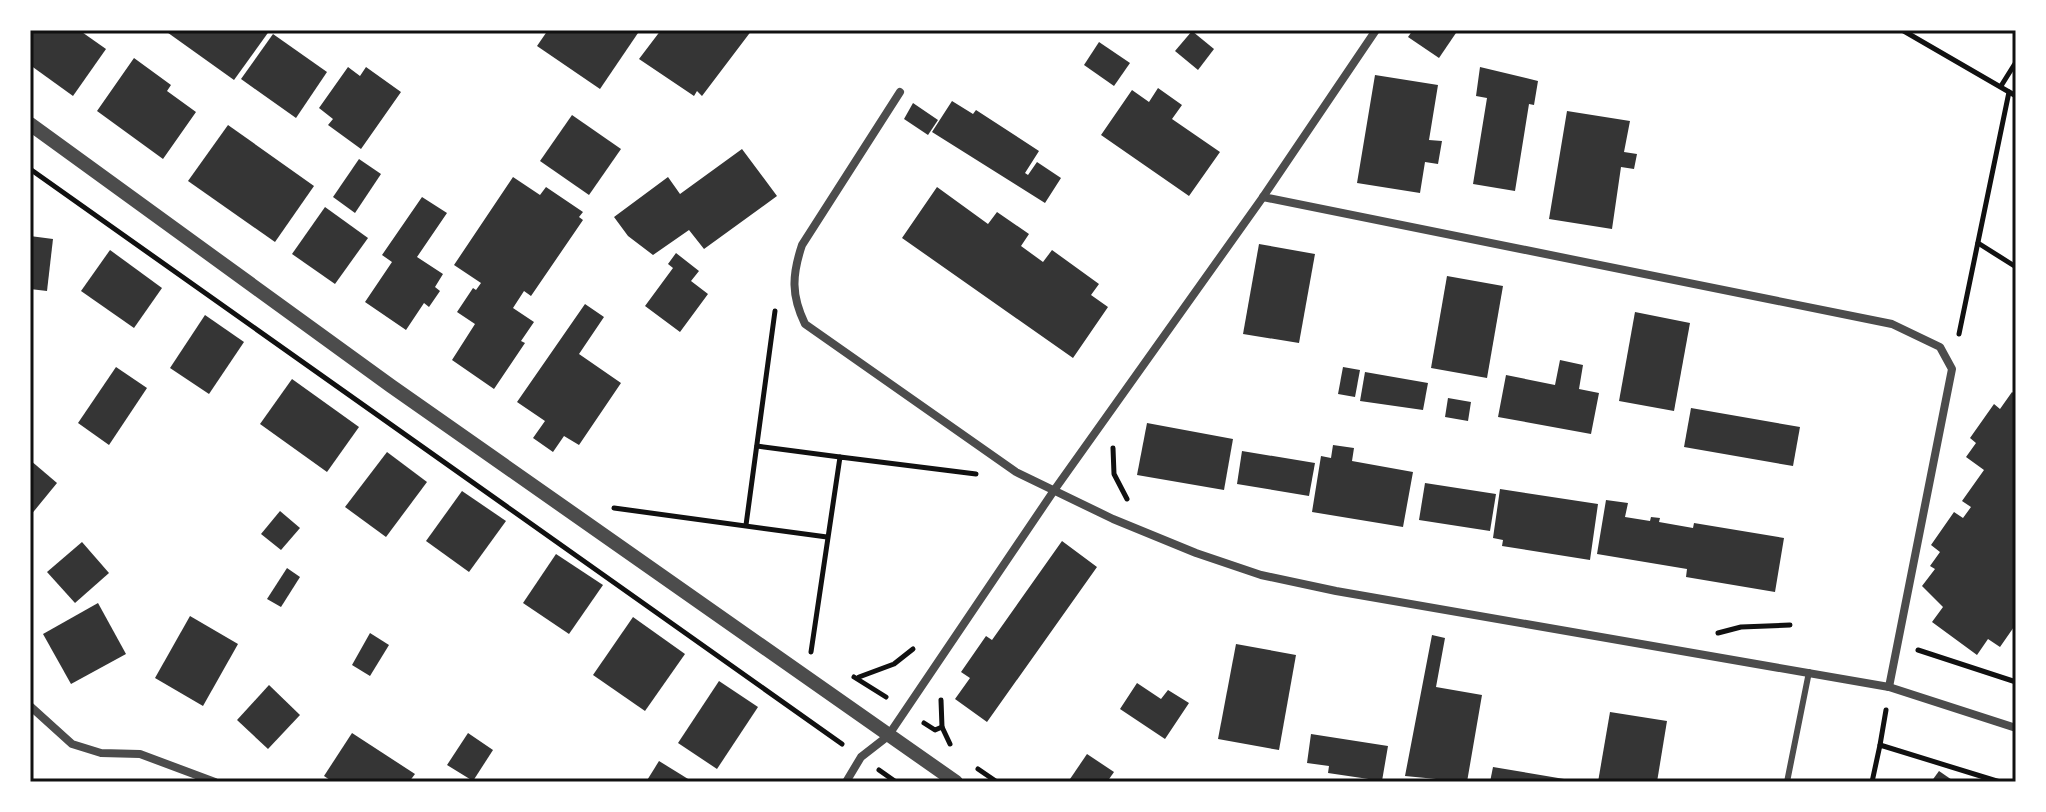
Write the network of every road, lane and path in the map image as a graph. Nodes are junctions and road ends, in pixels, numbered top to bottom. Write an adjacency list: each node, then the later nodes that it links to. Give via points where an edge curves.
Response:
1 (1376, 30): 10 (street)
2 (1902, 30): 4 (path)
3 (2016, 62): 4 (path)
4 (2001, 86): 6 (path)
5 (900, 92): 13 (street, via 802,245)
6 (2009, 92): 7 (path); 11 (path)
7 (2016, 96)
8 (30, 124): 38 (street)
9 (30, 169): 40 (path)
10 (1263, 197): 14 (street, via 1892,324 1940,347); 19 (street)
11 (1978, 243): 12 (path); 14 (path)
12 (2016, 267)
13 (793, 288): 16 (path, via 776,292); 18 (street, via 805,324)
14 (1952, 369): 26 (street)
15 (1115, 439): 21 (path, via 1114,474)
16 (757, 446): 17 (path); 22 (path)
17 (840, 457): 18 (path, via 1004,478); 23 (path)
18 (1016, 472): 19 (street)
19 (1055, 489): 29 (street, via 1113,519 1261,575); 35 (street)
20 (602, 507): 22 (path)
21 (1135, 507)
22 (746, 525): 23 (path)
23 (827, 537): 28 (path, via 811,651)
24 (1790, 625): 25 (path)
25 (1703, 632)
26 (1899, 645): 32 (path); 33 (street)
27 (913, 649): 31 (path, via 894,664)
28 (822, 659)
29 (1809, 672): 33 (street); 45 (lane)
30 (845, 673): 31 (path)
31 (858, 678): 35 (path)
32 (2016, 682)
33 (1889, 687): 37 (street); 39 (path)
34 (30, 706): 41 (street, via 72,744 101,753 140,754)
35 (906, 710): 36 (path, via 935,730); 38 (street)
36 (942, 727)
37 (2016, 728)
38 (888, 736): 40 (street); 44 (street)
39 (1880, 745): 46 (path); 47 (path)
40 (861, 757): 42 (street); 43 (path)
41 (215, 782)
42 (846, 782)
43 (896, 782)
44 (956, 782)
45 (1787, 782)
46 (1872, 782)
47 (2000, 782)

